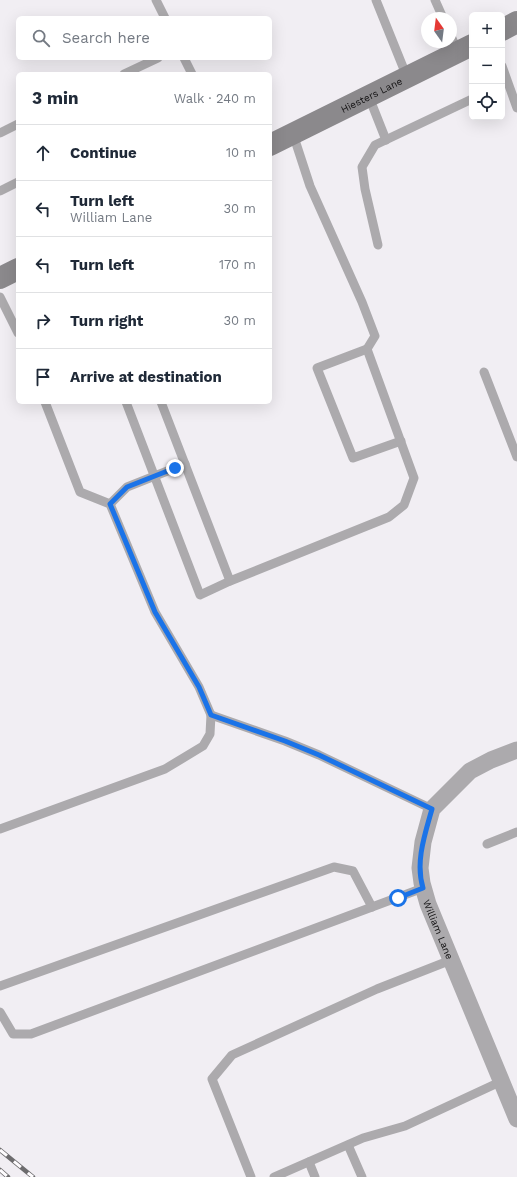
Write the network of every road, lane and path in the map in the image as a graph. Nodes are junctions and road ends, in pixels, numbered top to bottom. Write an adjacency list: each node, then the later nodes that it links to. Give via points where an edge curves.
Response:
1 (156, 0): 5 (lane)
2 (376, 0): 13 (lane)
3 (435, 0): 4 (lane)
4 (440, 12)
5 (164, 16)
6 (517, 22): 7 (street)
7 (505, 28)
8 (460, 44): 13 (street, Hiesters Lane)
9 (154, 60): 11 (lane)
10 (185, 60): 12 (lane)
11 (128, 72)
12 (191, 72)
13 (407, 78): 15 (street, Hiesters Lane)
14 (505, 84): 17 (lane)
15 (368, 97): 20 (street, Hiesters Lane); 21 (lane)
16 (469, 101): 21 (lane)
17 (516, 105)
18 (16, 125): 19 (lane)
19 (0, 133)
20 (293, 134): 22 (street, Hiesters Lane); 30 (lane, via 310,186 375,336)
21 (386, 140): 25 (lane, via 375,145 362,167)
22 (272, 144)
23 (16, 183): 24 (lane)
24 (0, 191)
25 (378, 245)
26 (16, 270): 27 (street)
27 (0, 278)
28 (0, 297): 29 (lane)
29 (16, 329)
30 (367, 349): 35 (lane); 35 (lane, via 317,368 353,458)
31 (484, 372): 36 (lane)
32 (47, 404): 39 (lane, via 80,492)
33 (127, 404): 38 (lane)
34 (162, 404): 37 (lane)
35 (401, 441): 40 (lane, via 414,478 404,506 389,517)
36 (517, 457)
37 (185, 464): 38 (lane); 40 (lane)
38 (155, 476): 39 (lane, via 127,487); 40 (lane, via 200,595)
39 (110, 504): 41 (lane, via 155,612 199,687)
40 (230, 582)
41 (211, 715): 43 (lane, via 319,755); 44 (lane, via 210,734 203,746 164,769)
42 (517, 750): 43 (street, William Lane, via 470,771)
43 (432, 809): 47 (street, William Lane, via 423,842 420,868)
44 (0, 829)
45 (517, 832): 46 (lane)
46 (487, 844)
47 (423, 888): 48 (lane); 49 (street, William Lane)
48 (372, 907): 50 (lane, via 353,871 334,867); 51 (lane, via 31,1034 13,1034)
49 (451, 960): 52 (street, William Lane); 56 (lane, via 377,989 232,1055 212,1079)
50 (0, 986)
51 (0, 1012)
52 (502, 1081): 53 (street, William Lane); 54 (lane, via 405,1126)
53 (517, 1119)
54 (348, 1145): 55 (lane); 59 (lane)
55 (309, 1162): 57 (lane); 58 (lane)
56 (251, 1177)
57 (274, 1177)
58 (315, 1177)
59 (362, 1177)

